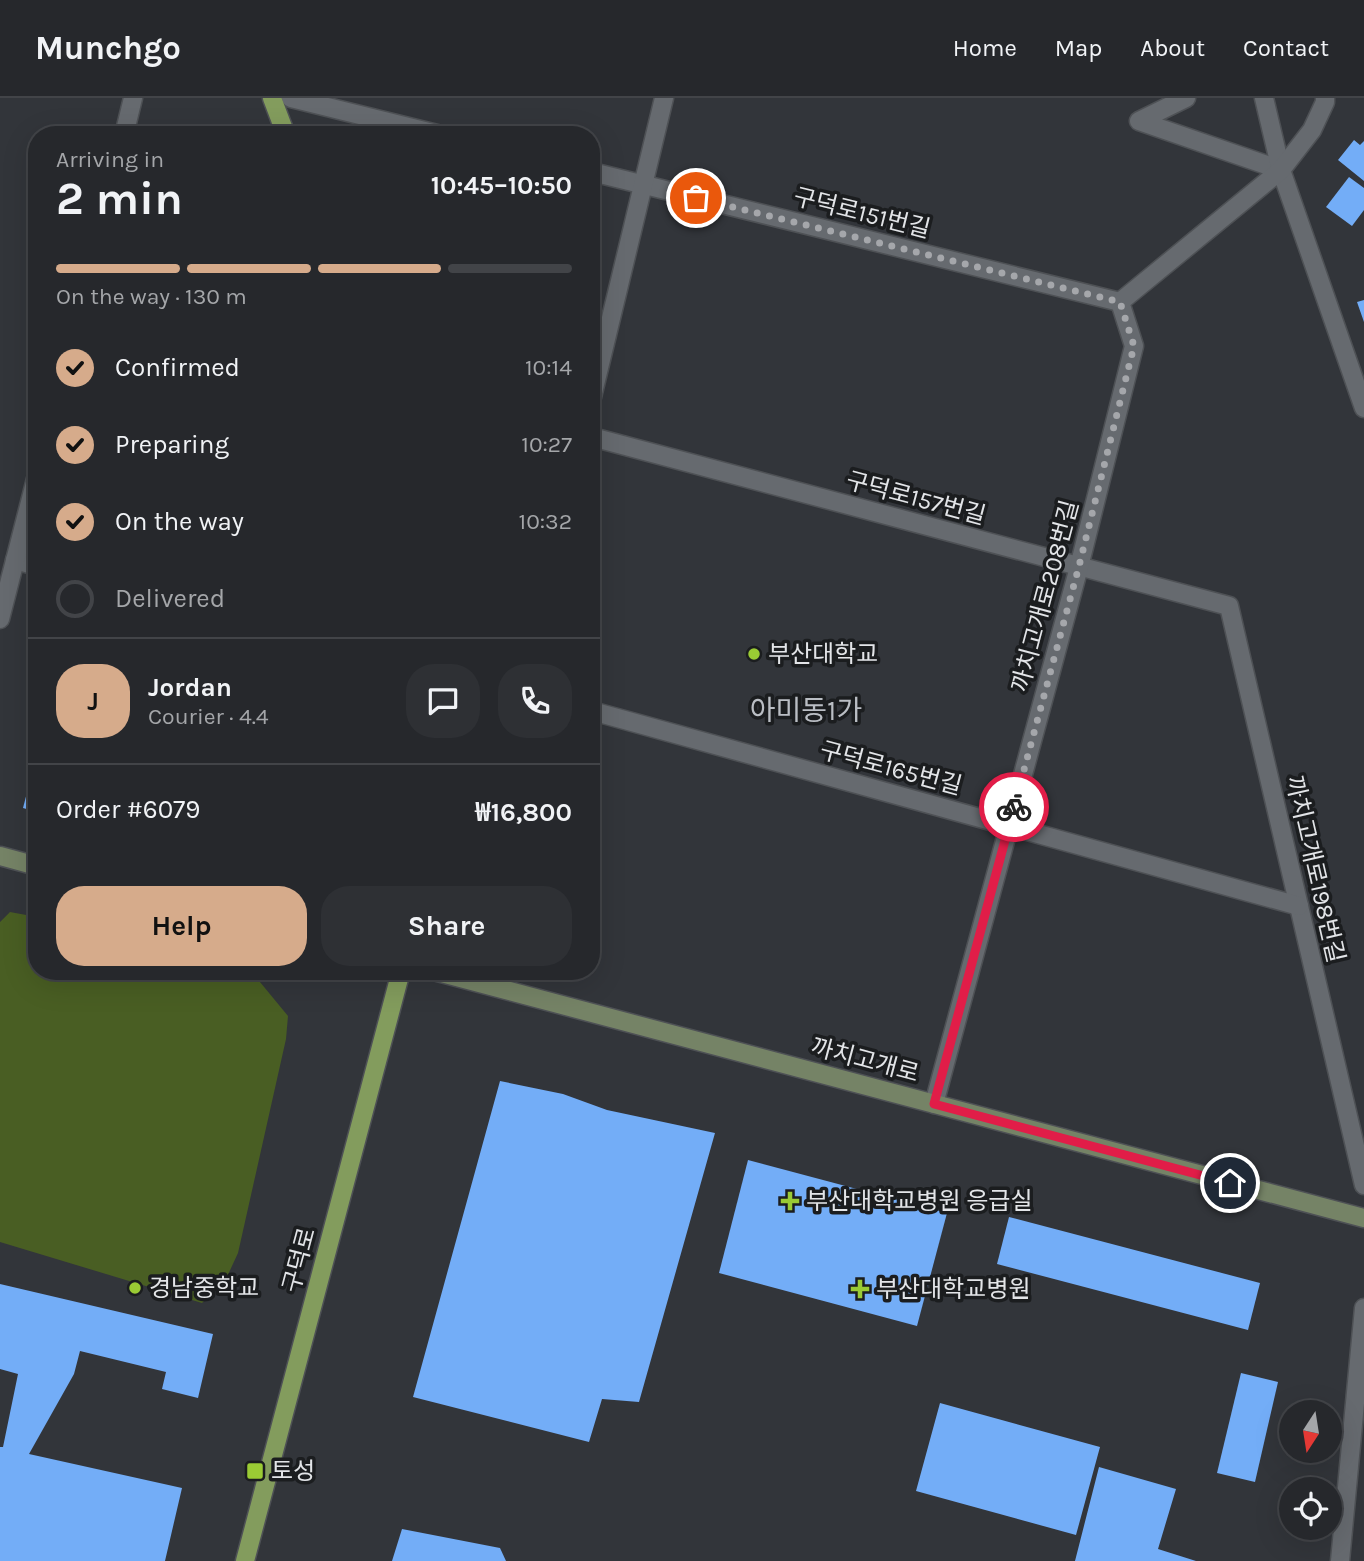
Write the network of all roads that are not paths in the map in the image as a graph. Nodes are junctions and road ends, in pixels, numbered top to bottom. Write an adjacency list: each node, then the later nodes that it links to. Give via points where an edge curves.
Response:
1 (133, 98): 8 (street)
2 (272, 98): 9 (main road)
3 (291, 98): 10 (street)
4 (664, 98): 13 (street)
5 (1186, 98): 11 (street, via 1139,121)
6 (1264, 98): 11 (street)
7 (1325, 98): 11 (street, via 1311,131)
8 (126, 126)
9 (283, 126)
10 (405, 126)
11 (1281, 170): 14 (street); 16 (street)
12 (600, 174): 13 (street, 구덕로151번길)
13 (643, 184): 14 (street, 구덕로151번길); 15 (street)
14 (1120, 302): 21 (street, 까치고개로208번길, via 1134,346)
15 (600, 364)
16 (1364, 408)
17 (600, 439): 21 (street, 구덕로157번길)
18 (28, 510): 19 (street)
19 (15, 560): 20 (street); 23 (street)
20 (28, 564)
21 (1079, 566): 22 (street, 구덕로157번길); 25 (street, 까치고개로208번길)
22 (1229, 606): 28 (street, 까치고개로198번길)
23 (0, 619)
24 (600, 713): 25 (street, 구덕로165번길)
25 (1009, 826): 28 (street, 구덕로165번길); 31 (street, 까치고개로208번길)
26 (0, 856): 27 (main road)
27 (28, 864)
28 (1299, 906): 32 (street, 까치고개로198번길)
29 (399, 980): 35 (main road, 구덕로)
30 (468, 980): 31 (main road, 까치고개로)
31 (934, 1104): 33 (main road, 까치고개로)
32 (1364, 1185)
33 (1364, 1218)
34 (1364, 1308): 36 (street)
35 (245, 1561)
36 (1340, 1561)

